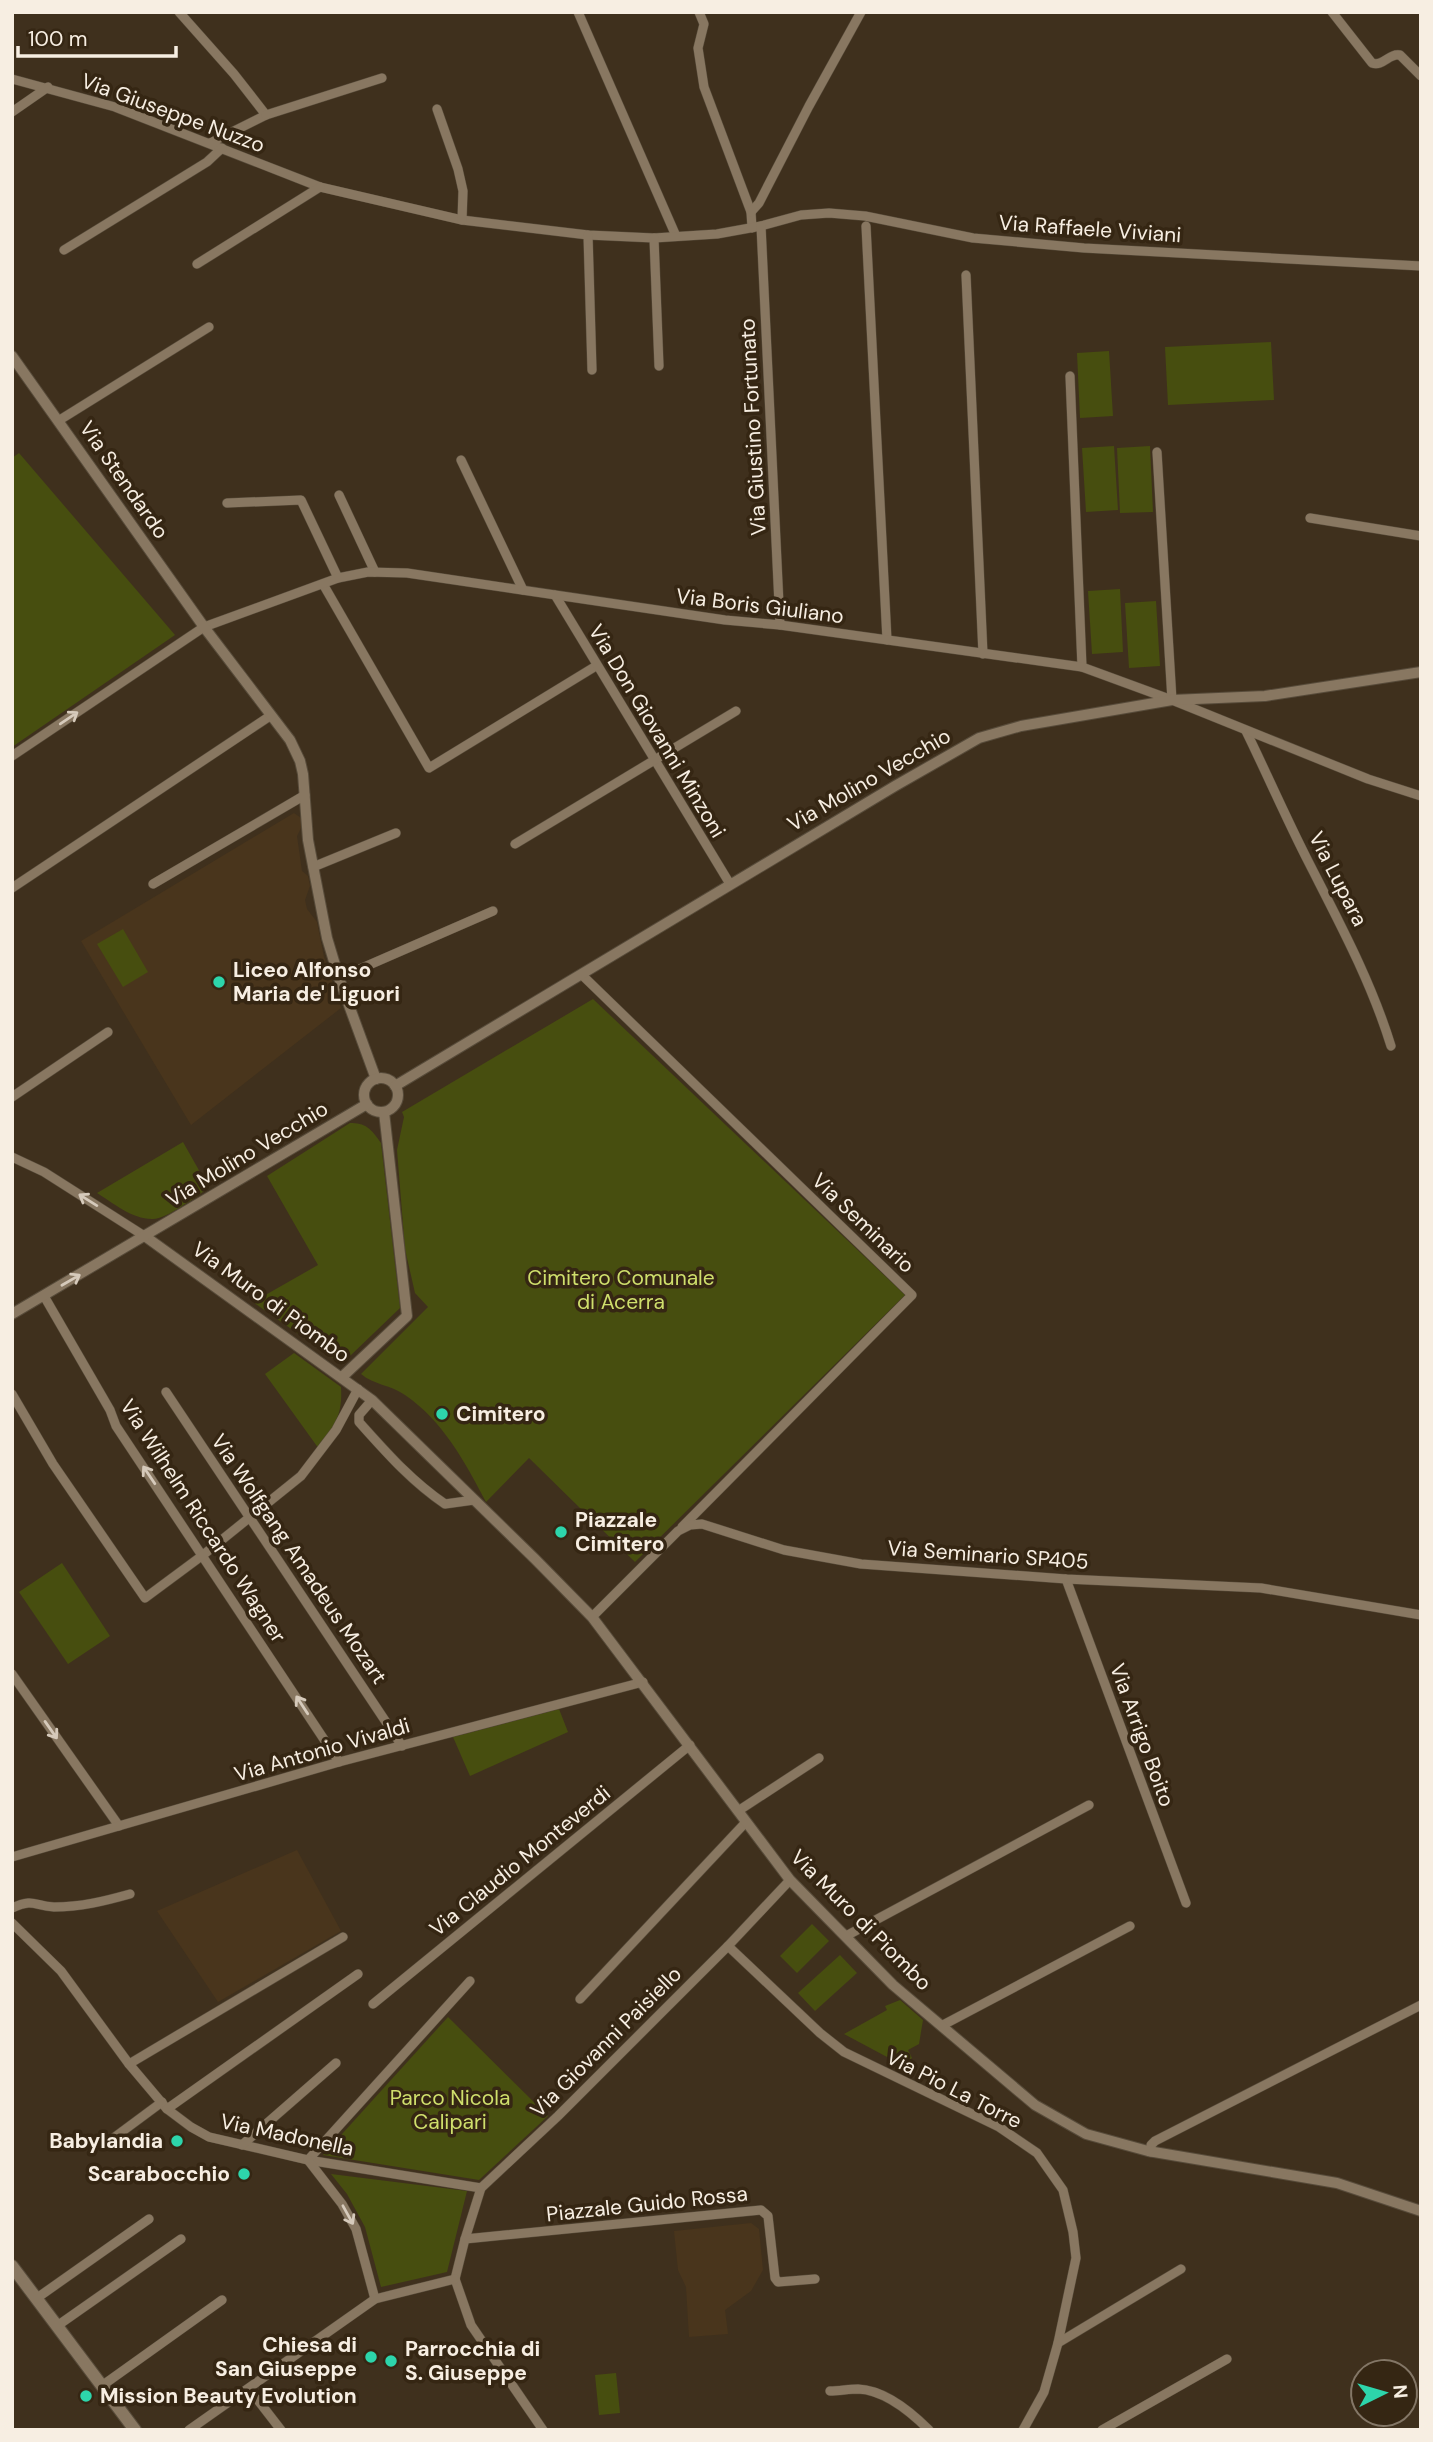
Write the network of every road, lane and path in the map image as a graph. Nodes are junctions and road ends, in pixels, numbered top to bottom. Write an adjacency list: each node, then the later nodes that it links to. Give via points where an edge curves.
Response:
1 (178, 12): 12 (street)
2 (578, 12): 21 (street)
3 (699, 12): 16 (street, Via Giustino Fortunato, via 704,24 698,48 704,87)
4 (861, 12): 16 (street)
5 (1332, 12): 6 (street, via 1372,63 1400,55)
6 (1421, 76)
7 (382, 78): 12 (street)
8 (12, 79): 9 (street, Via Giuseppe Nuzzo)
9 (48, 87): 11 (street); 13 (street, Via Giuseppe Nuzzo)
10 (437, 109): 17 (street, via 463,191)
11 (12, 111)
12 (266, 115): 13 (street)
13 (210, 142): 14 (street, Via Giuseppe Nuzzo)
14 (222, 148): 15 (street, Via Giuseppe Nuzzo); 23 (street, via 207,162)
15 (320, 187): 17 (street, Via Giuseppe Nuzzo); 24 (street)
16 (751, 212): 19 (street, Via Giustino Fortunato)
17 (462, 220): 20 (street, Via Giuseppe Nuzzo)
18 (866, 226): 46 (street)
19 (756, 227): 21 (street, Via Giuseppe Nuzzo); 25 (street, Via Raffaele Viviani, via 828,213 973,238 1084,248); 44 (street, Via Giustino Fortunato)
20 (588, 235): 22 (street, Via Giuseppe Nuzzo); 30 (street)
21 (676, 236): 22 (street, Via Giuseppe Nuzzo)
22 (654, 238): 29 (street)
23 (64, 250)
24 (197, 264)
25 (1421, 266)
26 (966, 275): 47 (street)
27 (209, 327): 32 (street)
28 (12, 356): 32 (street, Via Stendardo)
29 (659, 366)
30 (592, 370)
31 (1070, 376): 49 (street)
32 (58, 421): 45 (street, Via Stendardo)
33 (1157, 452): 51 (street)
34 (461, 460): 42 (street)
35 (339, 495): 39 (street)
36 (227, 503): 40 (street, via 301,500)
37 (1310, 518): 38 (street)
38 (1421, 536)
39 (375, 572): 40 (street, Via Boris Giuliano); 42 (street, Via Boris Giuliano)
40 (338, 578): 41 (street, Via Boris Giuliano)
41 (323, 584): 45 (street, Via Boris Giuliano); 48 (street, via 429,768)
42 (523, 590): 43 (street, Via Boris Giuliano)
43 (555, 595): 44 (street, Via Boris Giuliano); 48 (street, Via Don Giovanni Minzoni)
44 (780, 625): 46 (street, Via Boris Giuliano)
45 (204, 627): 53 (street, Via Stendardo); 55 (street, Via Boris Giuliano, one-way to 45)
46 (887, 640): 47 (street, Via Boris Giuliano)
47 (983, 653): 49 (street, Via Boris Giuliano)
48 (596, 666): 56 (street, Via Don Giovanni Minzoni)
49 (1082, 667): 51 (street, Via Boris Giuliano)
50 (1421, 672): 51 (street, Via Molino Vecchio, via 1265,696)
51 (1172, 700): 54 (street, Via Boris Giuliano); 63 (street, Via Molino Vecchio, via 1021,726 979,738)
52 (736, 711): 56 (street)
53 (270, 716): 57 (street, Via Stendardo, via 300,761); 64 (street)
54 (1246, 731): 58 (street, Via Boris Giuliano); 69 (street, Via Lupara, via 1358,958)
55 (12, 756)
56 (655, 761): 60 (street); 63 (street, Via Don Giovanni Minzoni)
57 (304, 795): 61 (street, Via Stendardo); 62 (street)
58 (1421, 796)
59 (396, 833): 61 (street)
60 (515, 844)
61 (313, 867): 67 (street, Via Stendardo)
62 (153, 884)
63 (730, 884): 66 (street, Via Molino Vecchio)
64 (12, 888)
65 (493, 911): 67 (street)
66 (582, 975): 71 (street, Via Molino Vecchio); 86 (street, Via Seminario, via 912,1296)
67 (339, 978): 70 (street, Via Stendardo)
68 (108, 1032): 72 (street)
69 (1391, 1046)
70 (376, 1079): 71 (street, via 387,1079); 73 (street, via 365,1091)
71 (395, 1086): 74 (street, via 397,1102)
72 (12, 1097)
73 (367, 1104): 74 (street); 76 (street, Via Molino Vecchio)
74 (384, 1112): 79 (street, via 407,1316)
75 (13, 1158): 76 (street, one-way to 75, via 44,1172)
76 (146, 1237): 77 (street, Via Molino Vecchio, one-way to 76); 79 (street, Via Muro di Piombo)
77 (44, 1296): 78 (street, Via Molino Vecchio); 87 (street, Via Wilhelm Riccardo Wagner, one-way to 77, via 116,1426)
78 (12, 1314)
79 (342, 1377): 80 (street, Via Muro di Piombo)
80 (358, 1389): 83 (street, Via Muro di Piombo); 85 (street, via 336,1430 301,1475)
81 (166, 1392): 85 (street, Via Wolfgang Amadeus Mozart)
82 (12, 1394): 87 (street, via 53,1464 145,1598)
83 (372, 1400): 84 (street, Via Muro di Piombo); 84 (street, via 359,1415 359,1422 400,1467 445,1504)
84 (474, 1500): 90 (street, Via Muro di Piombo)
85 (251, 1516): 87 (street); 94 (street, Via Wolfgang Amadeus Mozart)
86 (678, 1531): 88 (street, Via Seminario SP405, via 702,1524 784,1550 860,1564); 90 (street)
87 (203, 1555): 96 (street, Via Wilhelm Riccardo Wagner, one-way to 87)
88 (1066, 1579): 89 (street, Via Seminario SP405, via 1261,1588); 104 (street, Via Arrigo Boito)
89 (1421, 1615)
90 (592, 1617): 92 (street, Via Muro di Piombo)
91 (12, 1674): 100 (street, one-way to 100)
92 (643, 1682): 93 (street, Via Muro di Piombo); 94 (street, Via Antonio Vivaldi)
93 (690, 1745): 98 (street, Via Muro di Piombo); 114 (street, Via Claudio Monteverdi)
94 (401, 1746): 96 (street, Via Antonio Vivaldi)
95 (819, 1758): 98 (street)
96 (339, 1762): 100 (street, Via Antonio Vivaldi)
97 (1088, 1805): 108 (street)
98 (738, 1811): 99 (street, Via Muro di Piombo)
99 (746, 1822): 102 (street, Via Muro di Piombo); 113 (street)
100 (119, 1826): 101 (street, Via Antonio Vivaldi)
101 (12, 1857)
102 (790, 1880): 108 (street, Via Muro di Piombo); 110 (street, Via Giovanni Paisiello)
103 (130, 1894): 105 (street, via 92,1904 52,1907 27,1902)
104 (1186, 1903)
105 (12, 1908)
106 (12, 1923): 118 (street, Via Madonella, via 61,1971)
107 (1130, 1926): 116 (street)
108 (846, 1936): 116 (street, Via Muro di Piombo, via 894,1985)
109 (342, 1937): 118 (street)
110 (728, 1946): 124 (street, Via Giovanni Paisiello); 137 (street, Via Pio La Torre, via 845,2052 999,2127 1037,2153 1063,2190 1076,2258)
111 (358, 1973): 119 (street)
112 (470, 1981): 123 (street)
113 (580, 1999)
114 (373, 2004)
115 (1421, 2005): 122 (street, via 1155,2141)
116 (943, 2025): 122 (street, Via Muro di Piombo, via 1035,2105 1086,2134)
117 (336, 2063): 121 (street)
118 (130, 2064): 119 (street, Via Madonella)
119 (165, 2106): 120 (street); 121 (street, Via Madonella, via 209,2137)
120 (104, 2145)
121 (242, 2145): 123 (street, Via Madonella)
122 (1151, 2152): 125 (street, Via Muro di Piombo, via 1337,2183)
123 (308, 2160): 124 (street, Via Madonella); 134 (street, one-way to 134, via 356,2229)
124 (481, 2188): 128 (street, Via Giovanni Paisiello)
125 (1421, 2211)
126 (149, 2220): 133 (street)
127 (181, 2239): 136 (street)
128 (465, 2239): 131 (street, Piazzale Guido Rossa, via 761,2210 768,2216 778,2282); 132 (street, Via Giovanni Paisiello)
129 (12, 2266): 133 (main road)
130 (1181, 2269): 137 (street)
131 (815, 2278)
132 (455, 2279): 134 (street); 145 (street, via 471,2325)
133 (37, 2298): 136 (main road)
134 (375, 2299): 141 (street)
135 (222, 2300): 139 (street)
136 (57, 2326): 139 (main road)
137 (1058, 2343): 147 (street, Via Pio La Torre, via 1044,2392)
138 (1227, 2359): 148 (street)
139 (103, 2385): 142 (main road)
140 (830, 2391): 146 (street, via 872,2392 905,2409)
141 (241, 2393): 143 (street); 144 (street, via 245,2399 257,2399)
142 (135, 2430)
143 (189, 2430)
144 (281, 2430)
145 (543, 2430)
146 (929, 2430)
147 (1023, 2430)
148 (1102, 2430)

